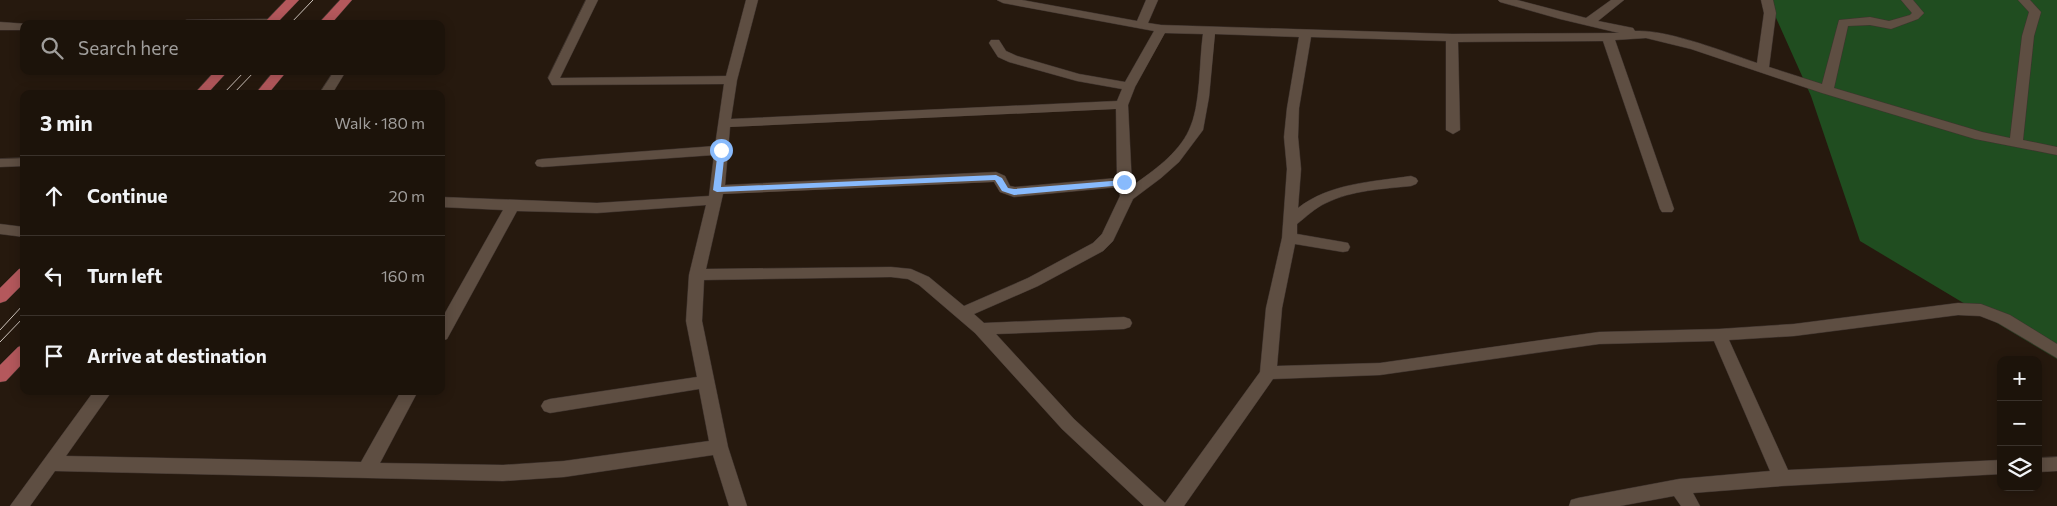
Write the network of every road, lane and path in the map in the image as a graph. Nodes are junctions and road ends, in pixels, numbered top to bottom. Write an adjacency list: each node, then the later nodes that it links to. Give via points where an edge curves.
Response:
1 (293, 0): 12 (main road)
2 (346, 0): 13 (main road)
3 (592, 0): 29 (street, via 554,78 556,82)
4 (752, 0): 29 (street)
5 (1003, 0): 15 (street)
6 (1152, 0): 15 (street)
7 (1618, 0): 14 (street)
8 (1767, 0): 25 (street, via 1770,13)
9 (1907, 0): 34 (street, via 1918,13 1914,17 1891,25 1870,21 1843,23)
10 (2024, 0): 38 (street, via 2035,12 2028,36)
11 (1510, 1): 14 (street)
12 (272, 20)
13 (328, 20)
14 (1589, 22): 21 (street)
15 (1141, 25): 18 (street)
16 (0, 26): 17 (street)
17 (20, 26)
18 (1161, 28): 19 (street); 30 (street)
19 (1208, 31): 20 (street); 45 (street, via 1197,129 1173,162)
20 (1306, 33): 23 (street); 51 (street, via 1293,108 1294,169)
21 (1646, 34): 22 (street); 25 (street)
22 (1608, 37): 23 (street); 49 (street)
23 (1452, 38): 37 (street)
24 (995, 43): 30 (street, via 1002,54 1014,59)
25 (1763, 68): 34 (street)
26 (218, 75): 31 (main road)
27 (278, 75): 32 (main road)
28 (337, 75): 33 (street)
29 (731, 80): 36 (street)
30 (1129, 87): 35 (street)
31 (204, 90)
32 (264, 90)
33 (328, 90)
34 (1827, 90): 38 (street)
35 (1122, 105): 36 (street); 45 (street)
36 (724, 123): 39 (street)
37 (1452, 130)
38 (2016, 144): 40 (street)
39 (721, 150): 42 (street); 46 (street)
40 (2057, 152)
41 (20, 162): 43 (street)
42 (542, 162)
43 (0, 163)
44 (1412, 181): 51 (street, via 1326,197 1310,206)
45 (1126, 189): 46 (street, via 1014,192 1005,189 996,177); 57 (street, via 1108,236 1098,247 1033,282)
46 (716, 195): 48 (street, via 598,208); 54 (street)
47 (445, 202): 48 (street)
48 (513, 206): 59 (street)
49 (1667, 210)
50 (0, 229): 52 (street)
51 (1289, 231): 53 (street); 64 (street, via 1274,308)
52 (20, 232)
53 (1343, 248)
54 (697, 275): 57 (street, via 911,274); 66 (street, via 694,321)
55 (20, 277): 56 (main road)
56 (0, 297)
57 (962, 313): 60 (street)
58 (1124, 323): 60 (street)
59 (445, 328)
60 (981, 329): 80 (street, via 1068,424)
61 (1719, 335): 62 (street, via 1794,330 1958,309 1981,310 2004,319); 64 (street, via 1599,338 1380,369); 76 (street)
62 (2057, 352)
63 (20, 355): 65 (main road)
64 (1268, 373): 81 (street)
65 (0, 376)
66 (706, 382): 69 (street); 70 (street)
67 (101, 395): 71 (street)
68 (408, 395): 75 (street)
69 (550, 406)
70 (719, 447): 75 (street, via 521,472); 79 (street)
71 (50, 463): 75 (street); 78 (street)
72 (2057, 464): 73 (street)
73 (2042, 465)
74 (1997, 467): 76 (street)
75 (367, 470)
76 (1782, 478): 77 (street)
77 (1679, 487): 82 (street); 83 (street)
78 (19, 506)
79 (738, 506)
80 (1157, 506)
81 (1173, 506)
82 (1578, 506)
83 (1691, 506)

